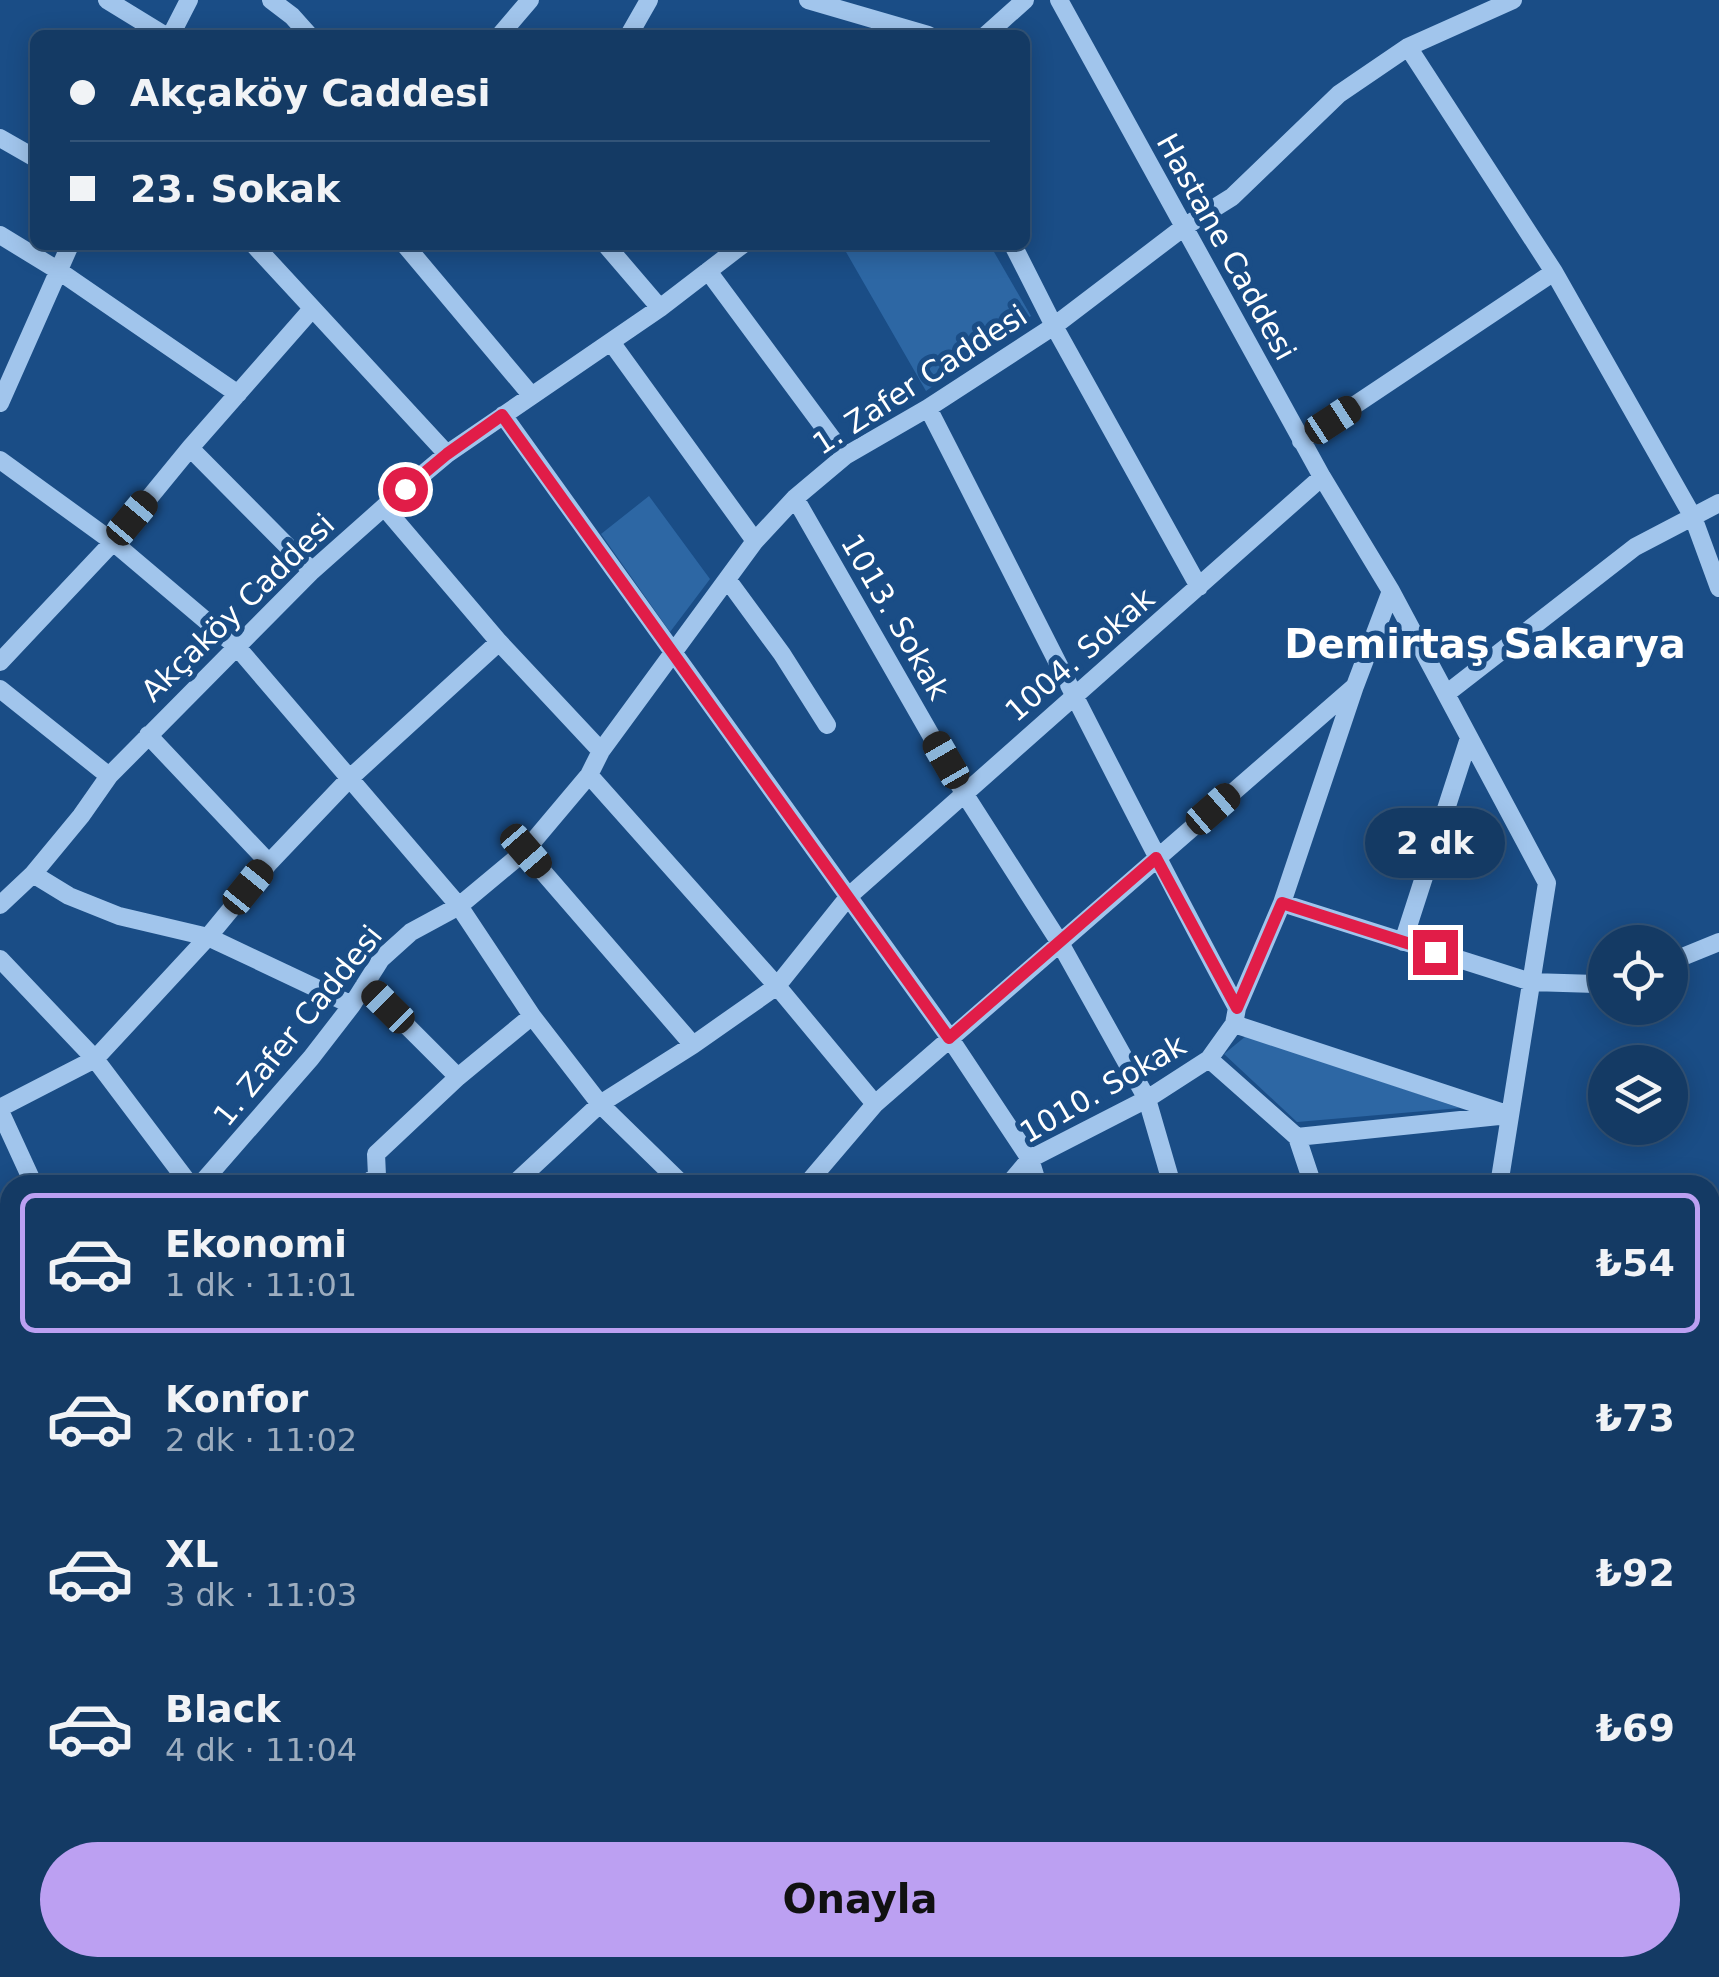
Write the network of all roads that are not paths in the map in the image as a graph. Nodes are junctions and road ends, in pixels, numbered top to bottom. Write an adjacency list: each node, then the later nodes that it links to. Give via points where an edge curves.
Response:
1 (107, 0): 10 (street)
2 (189, 0): 11 (street)
3 (271, 0): 12 (street)
4 (649, 0): 14 (street)
5 (1025, 0): 16 (street)
6 (1060, 0): 20 (street, Hastane Caddesi)
7 (1513, 0): 17 (street, 1. Zafer Caddesi)
8 (817, 1): 15 (street)
9 (521, 3): 13 (street)
10 (158, 30)
11 (170, 30)
12 (305, 30)
13 (503, 30)
14 (633, 30)
15 (912, 30)
16 (992, 30)
17 (1408, 47): 20 (street, 1. Zafer Caddesi, via 1339,94 1232,197); 30 (street)
18 (0, 138): 19 (street)
19 (30, 155)
20 (1184, 227): 33 (street, 1. Zafer Caddesi); 40 (street, Hastane Caddesi)
21 (0, 236): 28 (street)
22 (68, 250): 28 (street)
23 (264, 250): 32 (street)
24 (410, 250): 36 (street)
25 (610, 250): 31 (street)
26 (735, 250): 29 (street, Akçaköy Caddesi)
27 (1016, 250): 33 (street)
28 (59, 271): 35 (street); 37 (street)
29 (708, 271): 31 (street, Akçaköy Caddesi); 43 (street)
30 (1554, 272): 40 (street); 49 (street)
31 (660, 308): 34 (street, Akçaköy Caddesi)
32 (312, 309): 35 (street); 42 (street)
33 (1054, 326): 38 (street, 1. Zafer Caddesi); 54 (street)
34 (611, 342): 36 (street, Akçaköy Caddesi); 50 (street)
35 (238, 394): 41 (street)
36 (532, 395): 39 (street, Akçaköy Caddesi)
37 (0, 403)
38 (928, 408): 43 (street, 1. Zafer Caddesi); 64 (street)
39 (502, 415): 42 (street, Akçaköy Caddesi); 59 (street)
40 (1302, 441): 45 (street, Hastane Caddesi)
41 (190, 448): 51 (street); 52 (street)
42 (447, 454): 48 (street, Akçaköy Caddesi)
43 (845, 456): 46 (street, 1. Zafer Caddesi)
44 (0, 460): 51 (street)
45 (1322, 478): 54 (street, 1004. Sokak); 56 (street, Hastane Caddesi)
46 (795, 498): 50 (street, 1. Zafer Caddesi); 72 (street, 1013. Sokak)
47 (1719, 503): 49 (street)
48 (384, 506): 52 (street, Akçaköy Caddesi); 57 (street)
49 (1693, 516): 55 (street); 63 (street, via 1635,547)
50 (755, 541): 53 (street, 1. Zafer Caddesi)
51 (113, 542): 58 (street); 60 (street)
52 (312, 571): 58 (street, Akçaköy Caddesi)
53 (726, 579): 59 (street, 1. Zafer Caddesi); 65 (street)
54 (1199, 587): 64 (street, 1004. Sokak)
55 (1719, 588)
56 (1391, 591): 61 (street, 1010. Sokak); 63 (street, Hastane Caddesi)
57 (499, 642): 68 (street); 71 (street)
58 (237, 647): 66 (street, Akçaköy Caddesi); 71 (street)
59 (672, 653): 68 (street, 1. Zafer Caddesi); 77 (street)
60 (0, 662)
61 (1355, 686): 74 (street); 78 (street, 1010. Sokak)
62 (0, 688): 70 (street)
63 (1446, 694): 67 (street, Hastane Caddesi)
64 (1076, 695): 72 (street, 1004. Sokak); 74 (street)
65 (827, 725)
66 (148, 735): 70 (street, Akçaköy Caddesi); 75 (street)
67 (1469, 738): 82 (street); 87 (street, Hastane Caddesi, via 1546,883)
68 (600, 751): 69 (street, 1. Zafer Caddesi)
69 (589, 775): 73 (street, 1. Zafer Caddesi); 90 (street)
70 (108, 776): 76 (street, Akçaköy Caddesi)
71 (350, 778): 75 (street); 80 (street)
72 (964, 793): 77 (street, 1004. Sokak); 84 (street, 1013. Sokak)
73 (526, 851): 80 (street, 1. Zafer Caddesi); 95 (street)
74 (1156, 858): 84 (street); 93 (street)
75 (268, 862): 81 (street)
76 (33, 874): 79 (street, Akçaköy Caddesi); 81 (street, via 118,916)
77 (849, 896): 90 (street, 1004. Sokak); 94 (street)
78 (1282, 903): 82 (street); 93 (street, 1010. Sokak)
79 (0, 904)
80 (459, 906): 88 (street, 1. Zafer Caddesi, via 410,932); 92 (street)
81 (208, 937): 91 (street); 96 (street)
82 (1403, 942): 87 (street)
83 (1719, 942): 85 (street)
84 (1060, 943): 94 (street); 99 (street, 1013. Sokak)
85 (1688, 955)
86 (0, 959): 96 (street)
87 (1531, 982): 89 (street); 103 (street, Hastane Caddesi)
88 (366, 984): 91 (street, 1. Zafer Caddesi); 98 (street)
89 (1588, 984)
90 (777, 986): 95 (street, 1004. Sokak); 101 (street)
91 (352, 1005): 108 (street, 1. Zafer Caddesi)
92 (532, 1016): 98 (street); 100 (street)
93 (1235, 1016): 97 (street, 1010. Sokak); 103 (street)
94 (949, 1038): 101 (street); 105 (street)
95 (692, 1045): 100 (street, 1004. Sokak)
96 (95, 1059): 102 (street); 107 (street)
97 (1210, 1059): 99 (street, 1010. Sokak); 104 (street)
98 (458, 1077): 109 (street, via 376,1154)
99 (1147, 1099): 105 (street, 1010. Sokak); 115 (street, 1013. Sokak)
100 (600, 1104): 110 (street, 1004. Sokak); 111 (street)
101 (875, 1104): 112 (street)
102 (0, 1109): 106 (street)
103 (1510, 1115): 104 (street); 117 (street, Hastane Caddesi)
104 (1297, 1137): 116 (street)
105 (1030, 1160): 113 (street, 1010. Sokak); 114 (street)
106 (30, 1175)
107 (182, 1175)
108 (209, 1175)
109 (375, 1175)
110 (524, 1175)
111 (673, 1175)
112 (815, 1175)
113 (1017, 1175)
114 (1035, 1175)
115 (1169, 1175)
116 (1310, 1175)
117 (1501, 1175)

